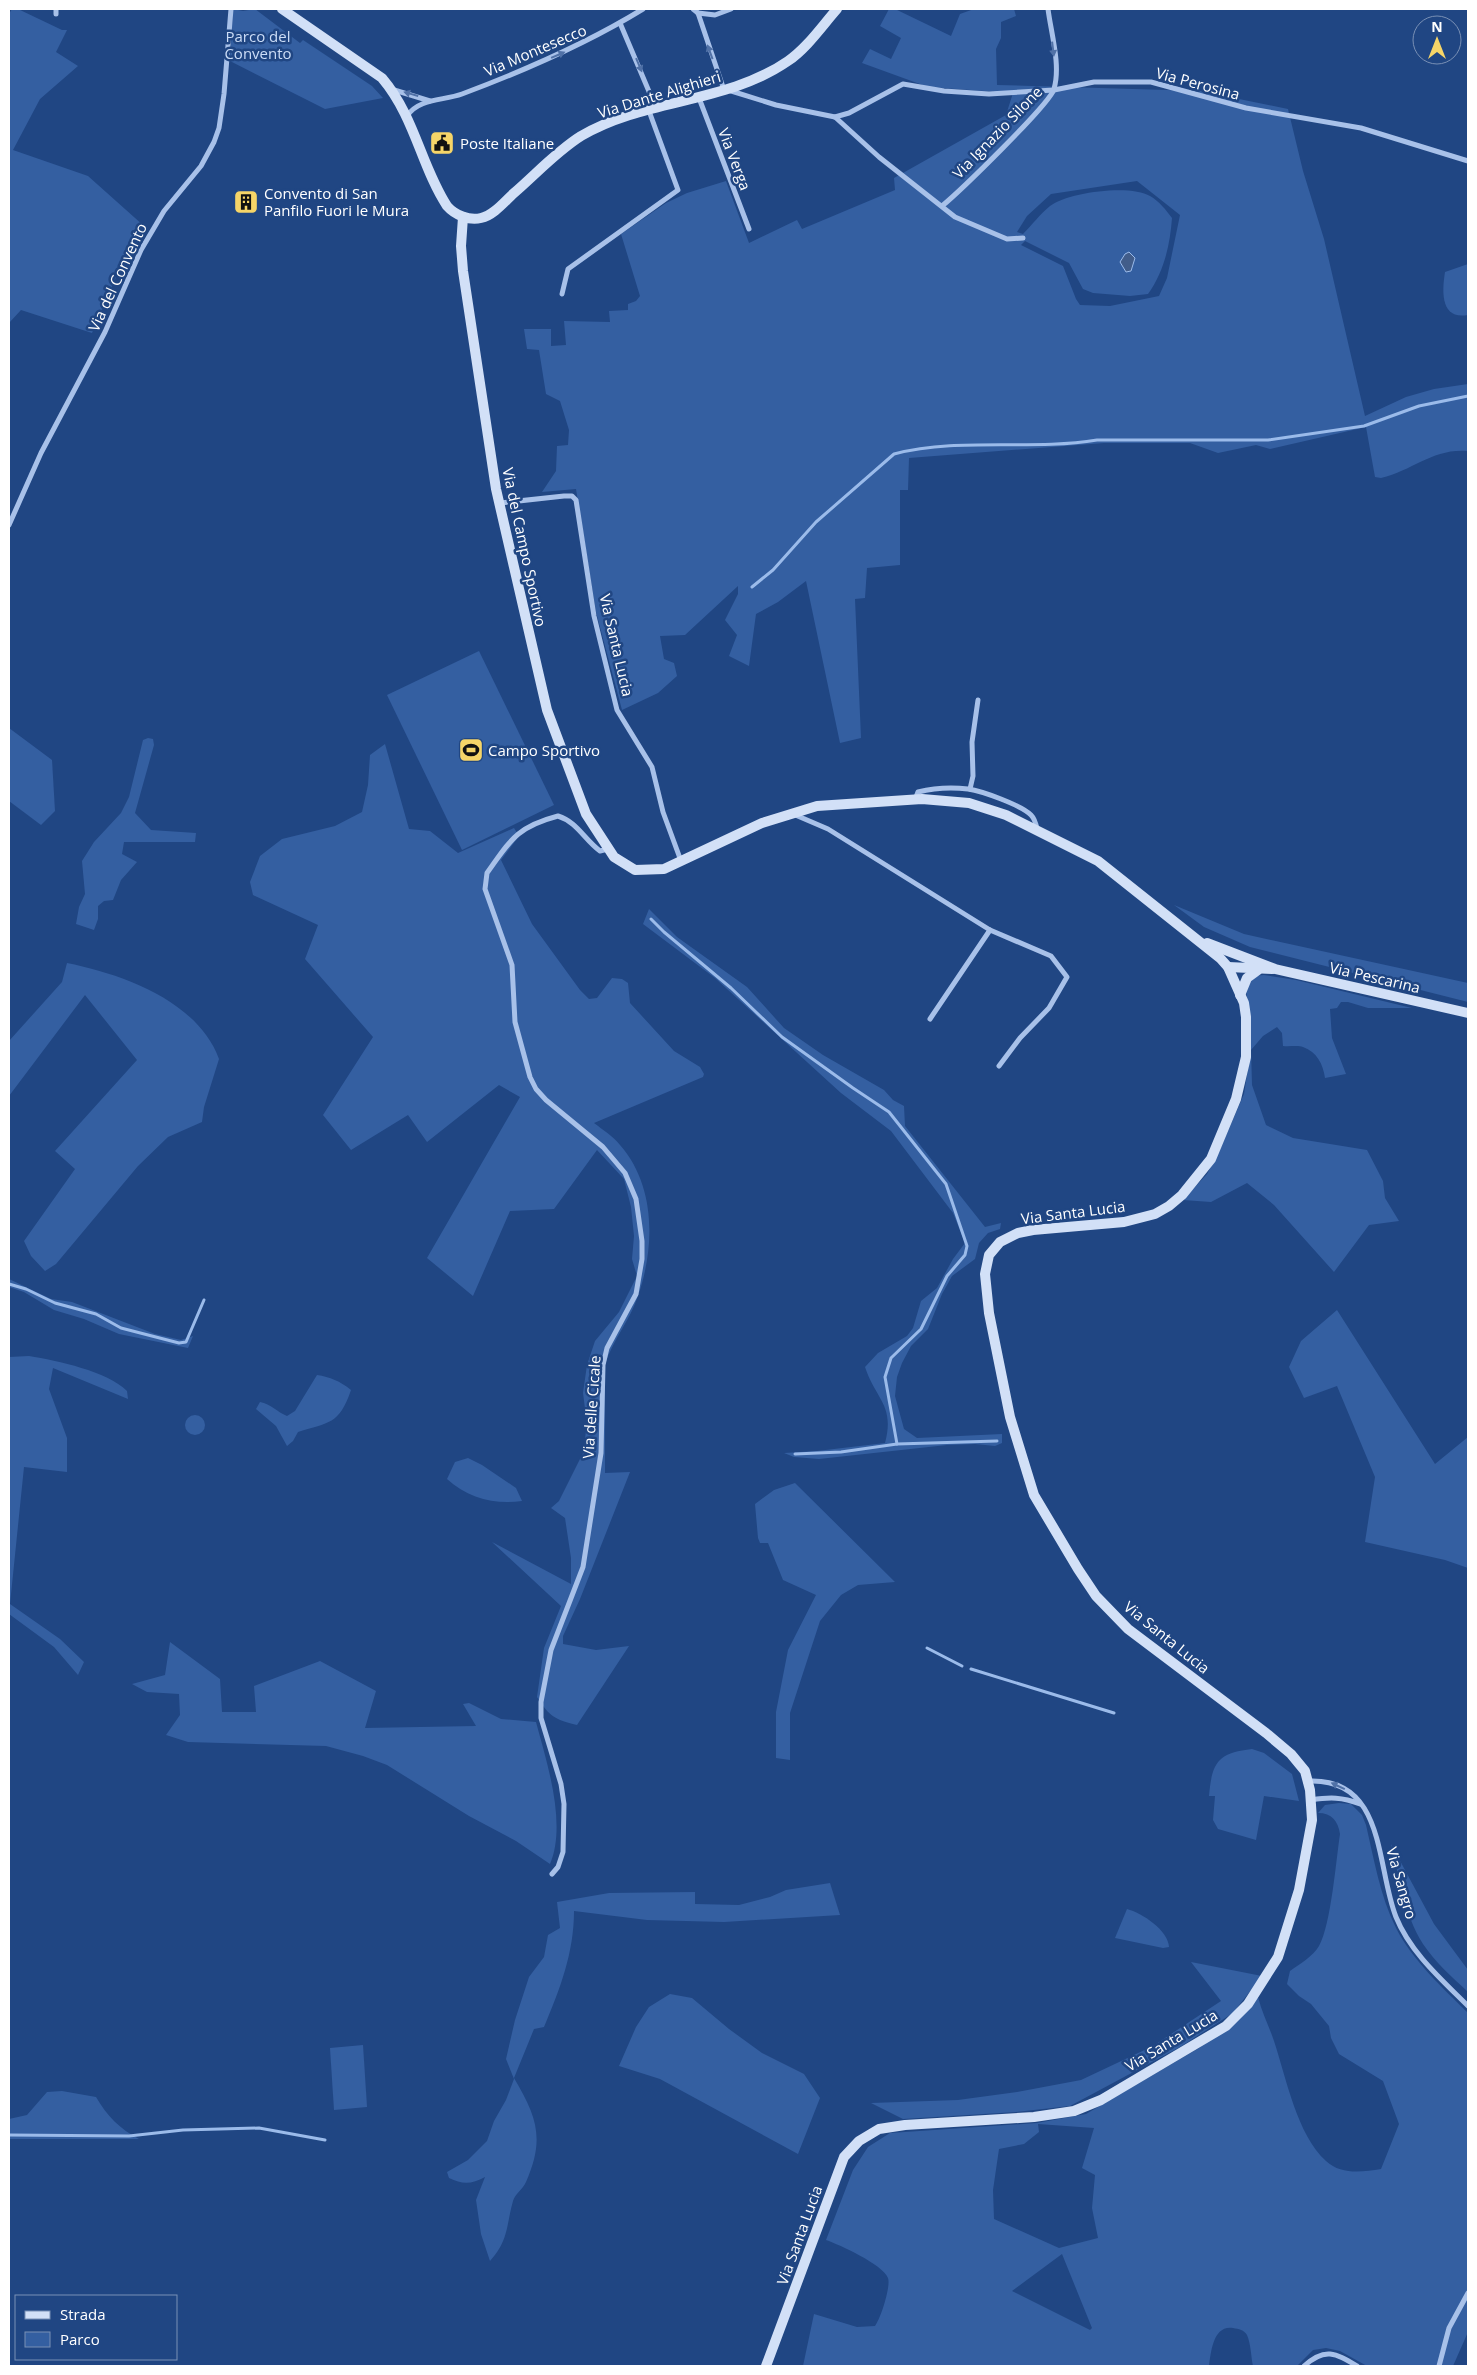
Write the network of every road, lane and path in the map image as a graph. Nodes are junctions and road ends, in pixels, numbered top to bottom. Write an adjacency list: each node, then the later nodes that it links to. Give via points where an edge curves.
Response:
1 (231, 9): 24 (street, Via del Convento, via 224,94 214,142 201,166 164,211 142,250 105,332 40,453)
2 (282, 9): 9 (street, via 368,67)
3 (644, 9): 8 (street, Via Montesecco)
4 (731, 9): 7 (street, via 715,15)
5 (837, 9): 10 (street, Via Dante Alighieri, via 790,60 768,73)
6 (1048, 9): 11 (street, Via Ignazio Silone, one-way to 11, via 1055,68)
7 (696, 11): 10 (street, one-way to 7)
8 (620, 23): 13 (street, Via Montesecco, one-way to 8, via 460,95 531,67 576,48); 14 (street, one-way to 14)
9 (391, 89): 13 (street, Via Montesecco, one-way to 9); 15 (street)
10 (725, 90): 12 (street, Via Dante Alighieri); 16 (street)
11 (1054, 90): 16 (street, Via Perosina, via 989,94 903,84); 17 (street, Via Perosina, via 1094,82 1150,82 1246,108 1361,128); 18 (street, Via Ignazio Silone, via 1020,129)
12 (699, 98): 14 (street, Via Dante Alighieri); 20 (street, Via Verga)
13 (430, 101): 15 (street, Via Montesecco, via 412,109)
14 (652, 110): 19 (street, Via Dante Alighieri, via 606,125 577,139 486,217); 22 (street, via 678,190 568,269)
15 (407, 116): 19 (street, via 441,198 451,211)
16 (835, 118): 18 (street)
17 (1468, 161)
18 (942, 206): 21 (street, via 955,217 1007,240)
19 (463, 217): 23 (street, Via del Campo Sportivo, via 463,271)
20 (749, 229)
21 (1023, 238)
22 (562, 294)
23 (499, 503): 30 (street, Via del Campo Sportivo, via 547,710 586,814); 31 (street, Via Santa Lucia, via 564,496 572,496 576,500 594,616 617,710 652,767 663,812)
24 (9, 525)
25 (978, 700): 26 (street)
26 (970, 789): 27 (street, Via Santa Lucia, via 918,792); 29 (street, Via Santa Lucia, via 1015,805 1029,814)
27 (915, 800): 28 (street, Via Santa Lucia, via 838,804); 29 (street, Via Santa Lucia, via 969,803 992,809)
28 (791, 813): 31 (street, Via Santa Lucia); 33 (street, via 828,829)
29 (1037, 830): 34 (street, Via Santa Lucia, via 1098,861)
30 (608, 849): 32 (street, Via del Campo Sportivo); 44 (street, Via delle Cicale, via 600,851 575,825 558,816 515,836 485,880 488,900 512,965 515,1022 530,1076 546,1100 603,1147 625,1173 636,1198 642,1241 636,1294 607,1348 603,1365 601,1453 584,1567 551,1650 542,1702 542,1718 564,1804 563,1852)
31 (681, 861): 32 (street, Via Santa Lucia, via 650,871 635,870)
32 (623, 864)
33 (990, 930): 39 (street); 40 (street, via 1051,956 1067,977 1049,1008)
34 (1199, 940): 35 (street, Via Pescarina); 36 (street, Via Santa Lucia)
35 (1257, 965): 36 (street, via 1235,959); 37 (street); 38 (street, Via Pescarina)
36 (1228, 967): 37 (street, Via Santa Lucia)
37 (1240, 994): 41 (street, Via Santa Lucia, via 1246,1017 1244,1072 1212,1159 1182,1195 1155,1214 1124,1222 1018,1234 1000,1242 989,1255 985,1274 989,1313 1010,1417 1034,1495 1078,1569 1096,1596 1128,1629 1291,1754)
38 (1468, 1013)
39 (930, 1019)
40 (999, 1066)
41 (1308, 1780): 42 (street, Via Santa Lucia); 43 (street, Via Sangro, one-way to 41, via 1341,1786)
42 (1311, 1800): 43 (street, via 1332,1796); 47 (street, Via Santa Lucia, via 1312,1820 1299,1890 1278,1957 1248,2004 1226,2026 1101,2100 1074,2111 1034,2118 905,2125 879,2129 859,2141 844,2157)
43 (1363, 1805): 45 (street, Via Sangro, via 1373,1826 1396,1916 1406,1937)
44 (552, 1874)
45 (1468, 2006)
46 (1468, 2293): 50 (street, via 1448,2328)
47 (766, 2366)
48 (1304, 2366): 49 (street, via 1314,2357 1328,2353)
49 (1357, 2366)
50 (1439, 2366)

